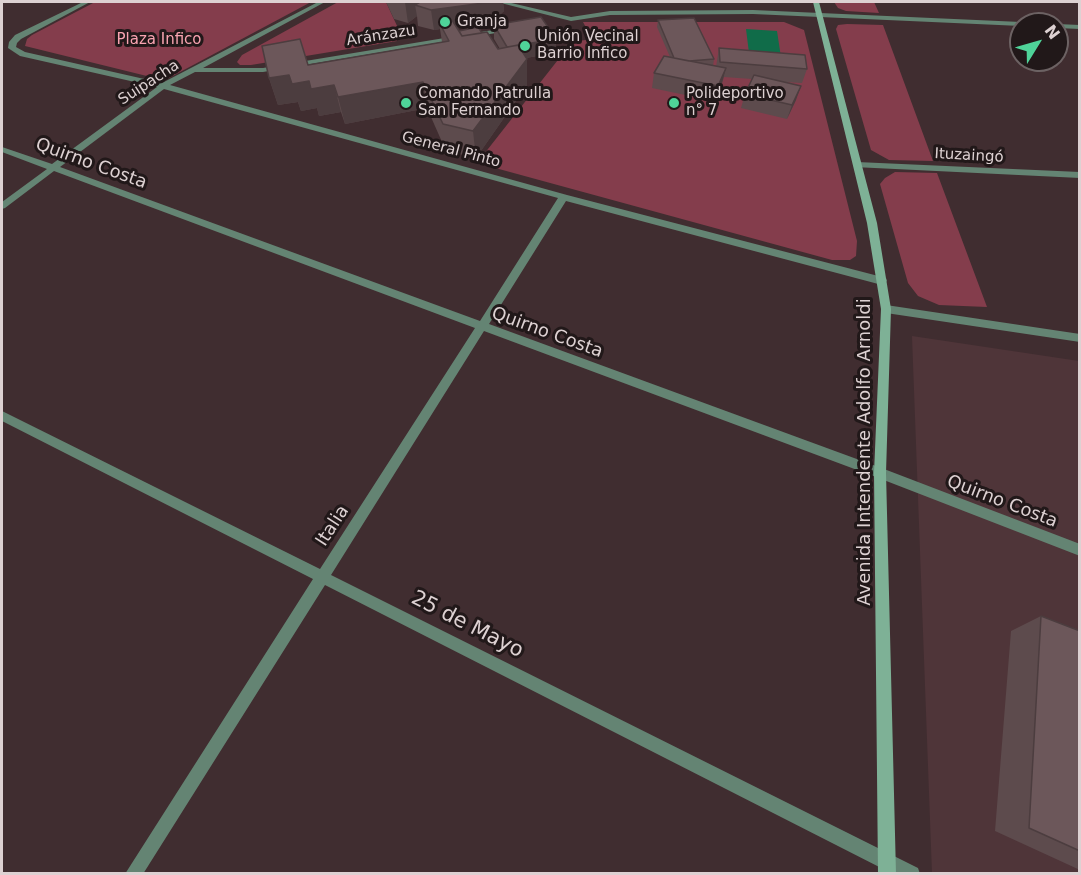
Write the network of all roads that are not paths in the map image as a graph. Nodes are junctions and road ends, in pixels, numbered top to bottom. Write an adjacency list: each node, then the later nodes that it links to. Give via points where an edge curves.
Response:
1 (87, 2): 10 (street, General Pinto, via 18,37 12,48 23,54)
2 (322, 2): 9 (street, Suipacha)
3 (500, 2): 5 (street)
4 (818, 8): 5 (street, via 610,14); 7 (street); 12 (main road, Avenida Intendente Adolfo Arnoldi)
5 (572, 19): 6 (street)
6 (549, 22)
7 (1009, 23)
8 (514, 28): 9 (street, Aránzazu, via 262,69)
9 (194, 70): 10 (street, Suipacha)
10 (164, 87): 13 (street, Suipacha); 15 (street, General Pinto)
11 (2, 150): 13 (street, Quirno Costa)
12 (857, 165): 14 (street, Ituzaingó); 17 (main road, Avenida Intendente Adolfo Arnoldi)
13 (53, 168): 16 (street, Suipacha); 19 (street, Quirno Costa)
14 (1080, 175)
15 (564, 197): 17 (street, General Pinto); 19 (street, Italia)
16 (2, 206)
17 (882, 281): 18 (main road, Avenida Intendente Adolfo Arnoldi)
18 (886, 309): 20 (street); 22 (main road, Avenida Intendente Adolfo Arnoldi)
19 (482, 326): 22 (street, Quirno Costa); 24 (street, Italia)
20 (1080, 338)
21 (2, 416): 24 (street, 25 de Mayo)
22 (880, 473): 23 (street, Quirno Costa); 25 (main road, Avenida Intendente Adolfo Arnoldi)
23 (1080, 550)
24 (323, 576): 25 (street, 25 de Mayo); 26 (street, Italia)
25 (887, 867): 27 (street, 25 de Mayo)
26 (133, 873)
27 (912, 873)

